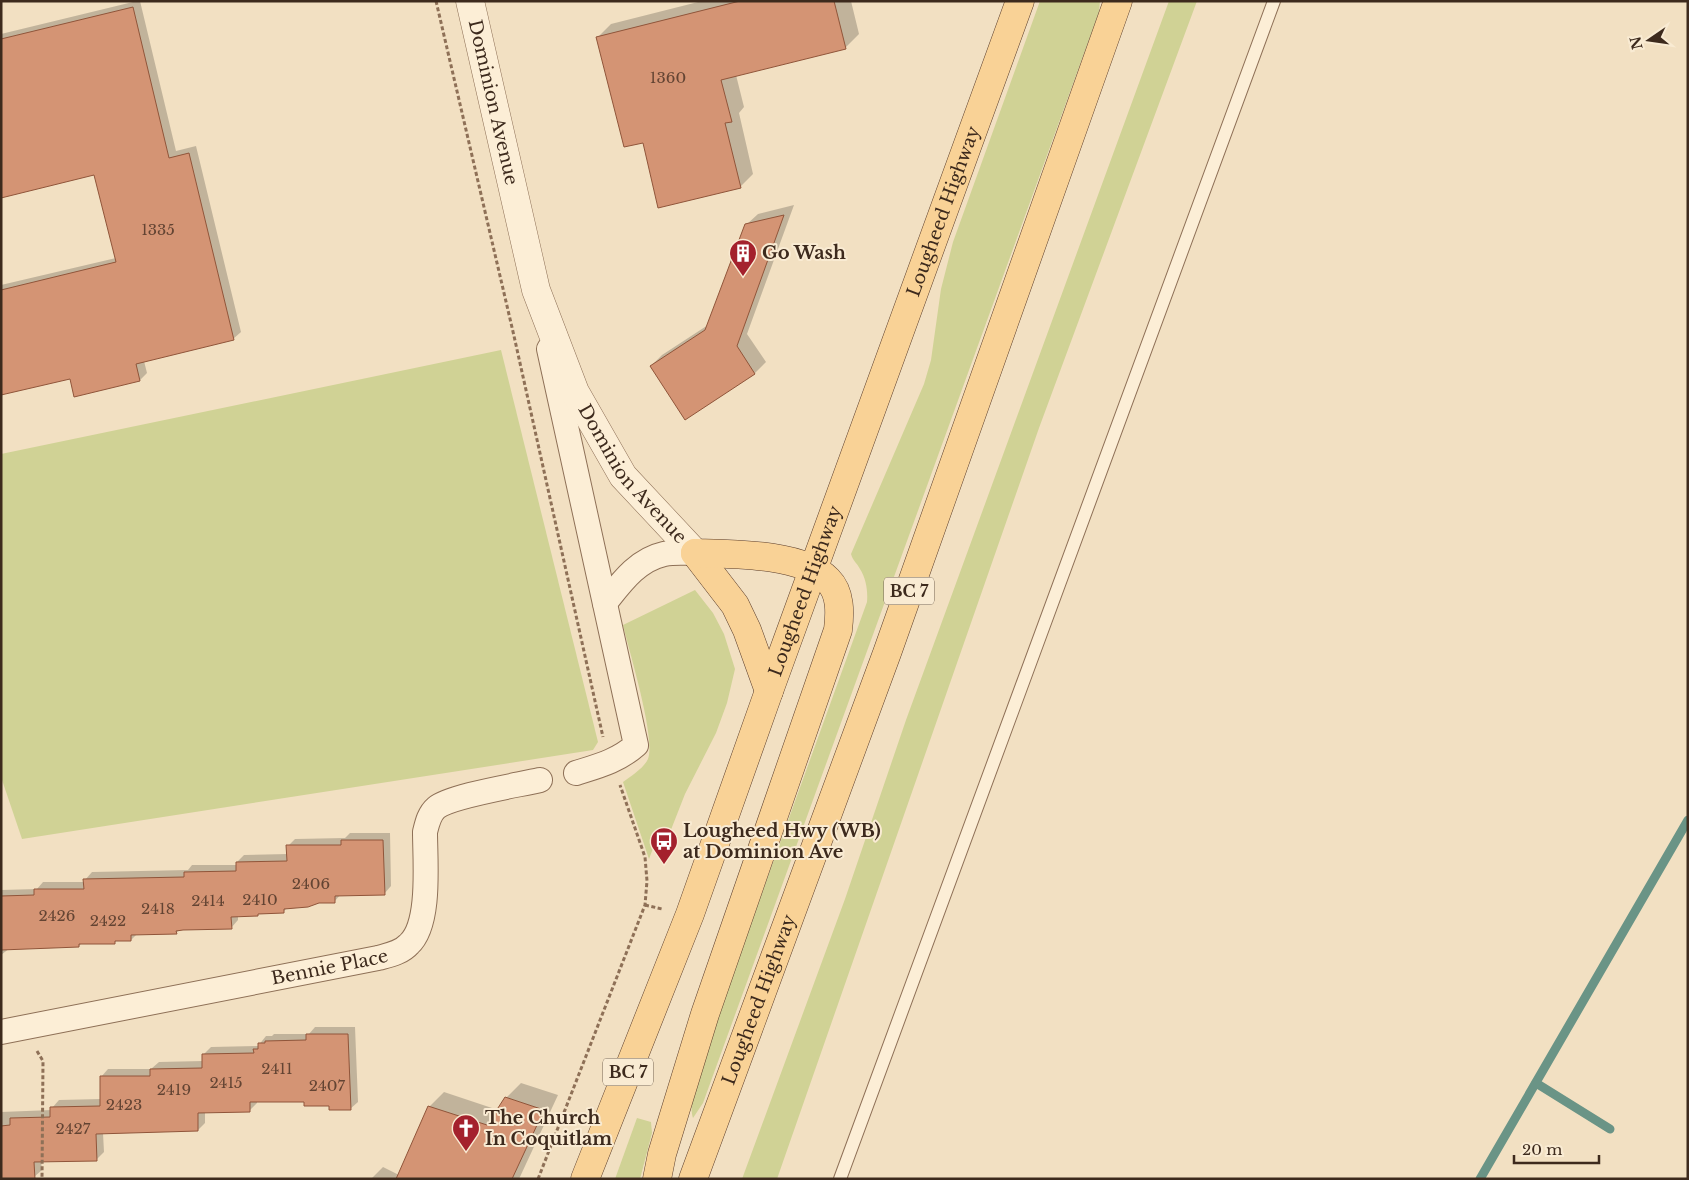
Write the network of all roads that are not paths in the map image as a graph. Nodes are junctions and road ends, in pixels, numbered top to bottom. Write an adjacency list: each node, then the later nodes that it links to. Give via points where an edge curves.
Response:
1 (470, 1): 5 (street, Dominion Avenue)
2 (1020, 1): 7 (main road, Lougheed Highway / BC 7)
3 (1118, 1): 15 (main road, Lougheed Highway / BC 7, via 887,653)
4 (1274, 1): 16 (lane)
5 (536, 290): 6 (street, Dominion Avenue, via 575,392 623,476); 8 (street, Dominion Avenue)
6 (695, 553): 7 (main road, via 763,556); 8 (street, Dominion Avenue, via 665,554 644,562 626,577); 9 (main road, via 736,605)
7 (814, 569): 9 (main road, Lougheed Highway / BC 7); 14 (main road, via 835,590 840,613 838,630 705,1014)
8 (605, 603): 10 (street, Dominion Avenue, via 636,745 610,762)
9 (769, 691): 13 (main road, Lougheed Highway / BC 7, via 690,914)
10 (576, 773)
11 (540, 780): 12 (street, Bennie Place, via 451,800 436,808 425,832 424,916 416,936 403,950 378,958)
12 (12, 1030)
13 (585, 1179)
14 (657, 1179)
15 (693, 1179)
16 (840, 1179)

